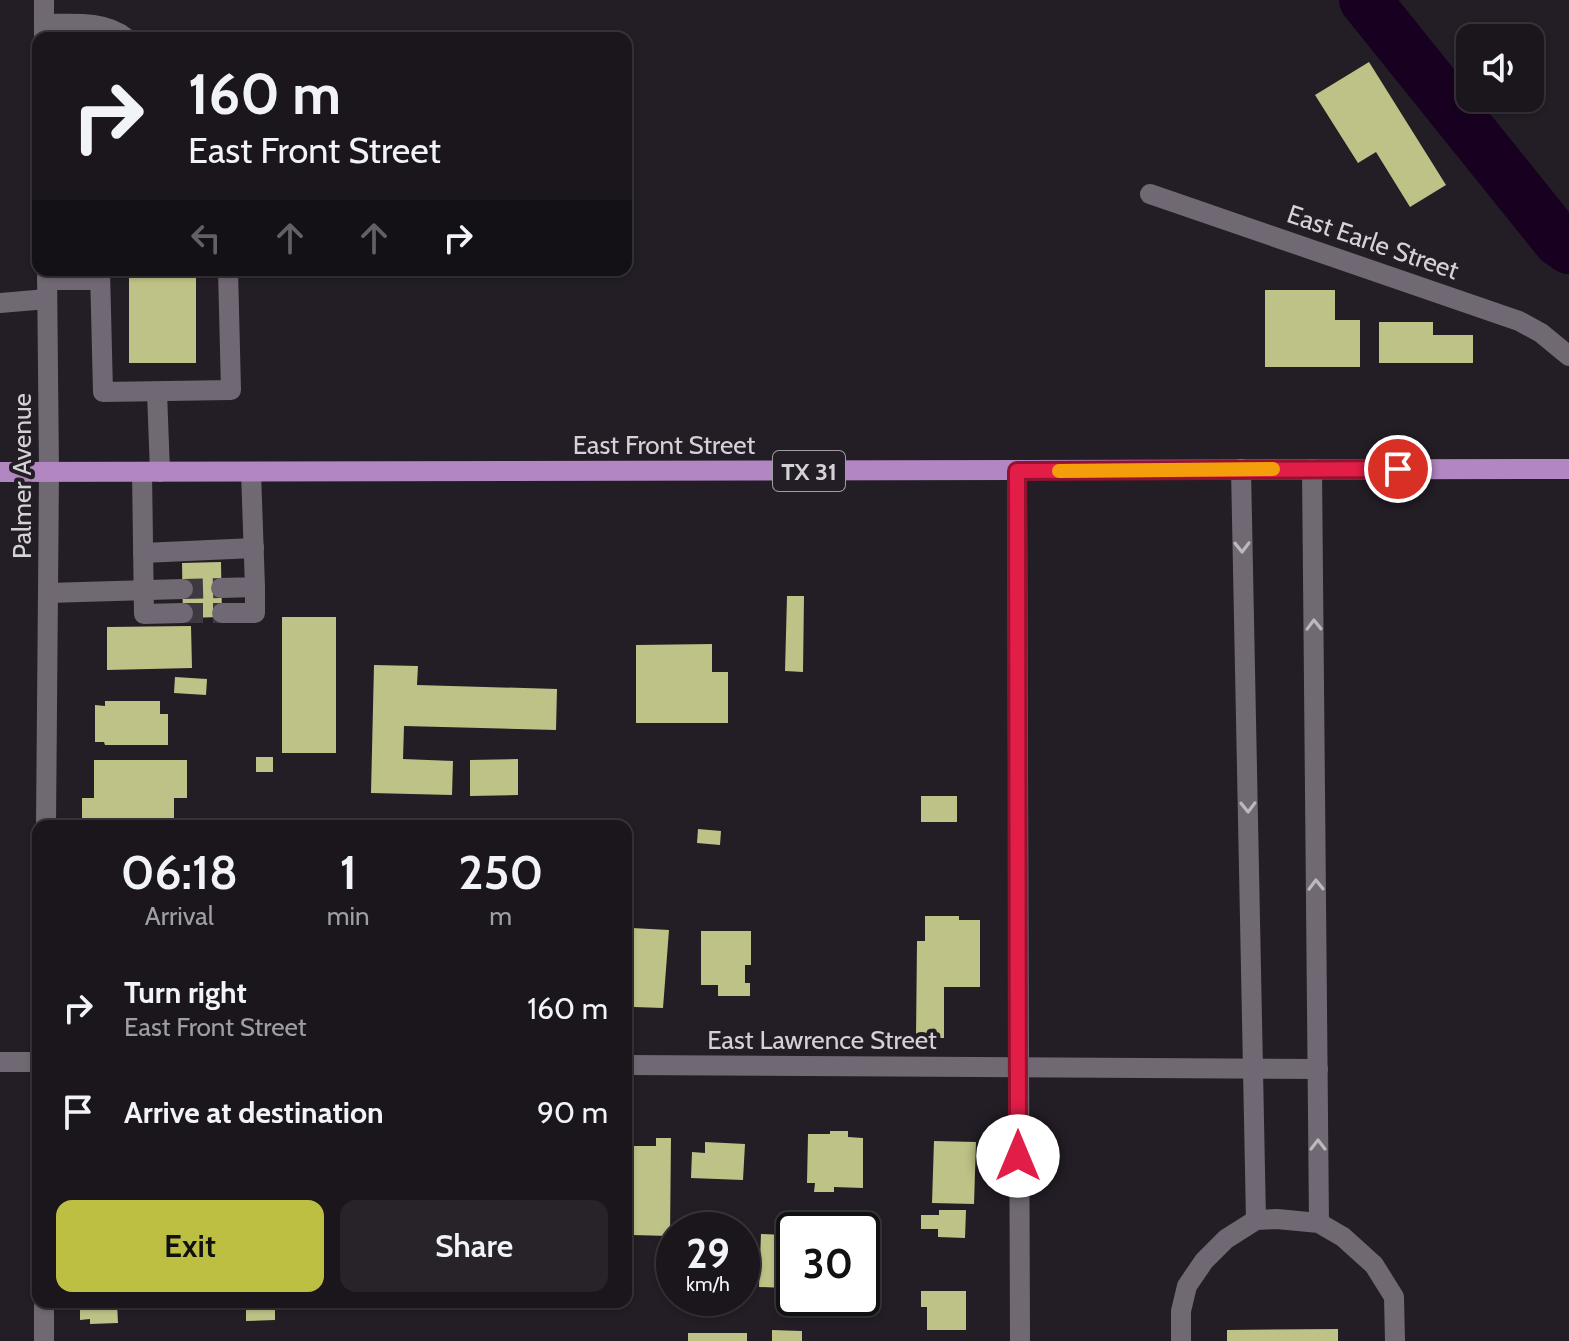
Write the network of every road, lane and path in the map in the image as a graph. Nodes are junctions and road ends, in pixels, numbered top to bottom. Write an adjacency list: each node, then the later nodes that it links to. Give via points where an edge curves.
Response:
1 (44, 0): 2 (street)
2 (44, 31): 3 (street, via 94,25)
3 (117, 32)
4 (1150, 194): 10 (street, East Earle Street, via 1519,321)
5 (93, 276): 8 (street)
6 (100, 276): 11 (street, via 103,392)
7 (228, 276): 11 (street, via 231,390)
8 (47, 283): 9 (street); 17 (street, Palmer Avenue)
9 (0, 303)
10 (1569, 356)
11 (157, 392): 18 (street)
12 (1241, 469): 13 (main road, East Front Street / TX 31); 15 (main road, East Front Street / TX 31); 34 (street, one-way to 34)
13 (1312, 469): 14 (main road, East Front Street / TX 31); 35 (street, one-way to 13)
14 (1569, 469)
15 (1017, 471): 19 (main road, East Front Street / TX 31); 33 (street)
16 (0, 472): 17 (main road, East Front Street / TX 31)
17 (49, 472): 18 (main road, East Front Street / TX 31); 26 (street, Palmer Avenue)
18 (151, 472): 19 (main road, East Front Street / TX 31); 21 (street)
19 (251, 472): 20 (street)
20 (254, 548): 21 (street); 22 (street)
21 (143, 553): 25 (street)
22 (255, 587): 23 (street); 28 (street, via 255,613)
23 (221, 588)
24 (183, 589): 25 (street)
25 (144, 590): 26 (street); 27 (street, via 144,614)
26 (48, 593): 29 (street, Palmer Avenue)
27 (183, 613)
28 (222, 613)
29 (46, 820)
30 (0, 1062): 31 (street)
31 (32, 1062)
32 (632, 1065): 33 (street, East Lawrence Street)
33 (1018, 1067): 34 (street, East Lawrence Street); 40 (street)
34 (1253, 1068): 35 (street, East Lawrence Street); 36 (street)
35 (1318, 1069): 37 (street, one-way to 35)
36 (1256, 1220): 37 (street); 41 (street, via 1226,1239 1187,1286)
37 (1319, 1223): 42 (street, via 1374,1265 1394,1297)
38 (44, 1308): 39 (street)
39 (44, 1341)
40 (1020, 1341)
41 (1181, 1341)
42 (1395, 1341)

